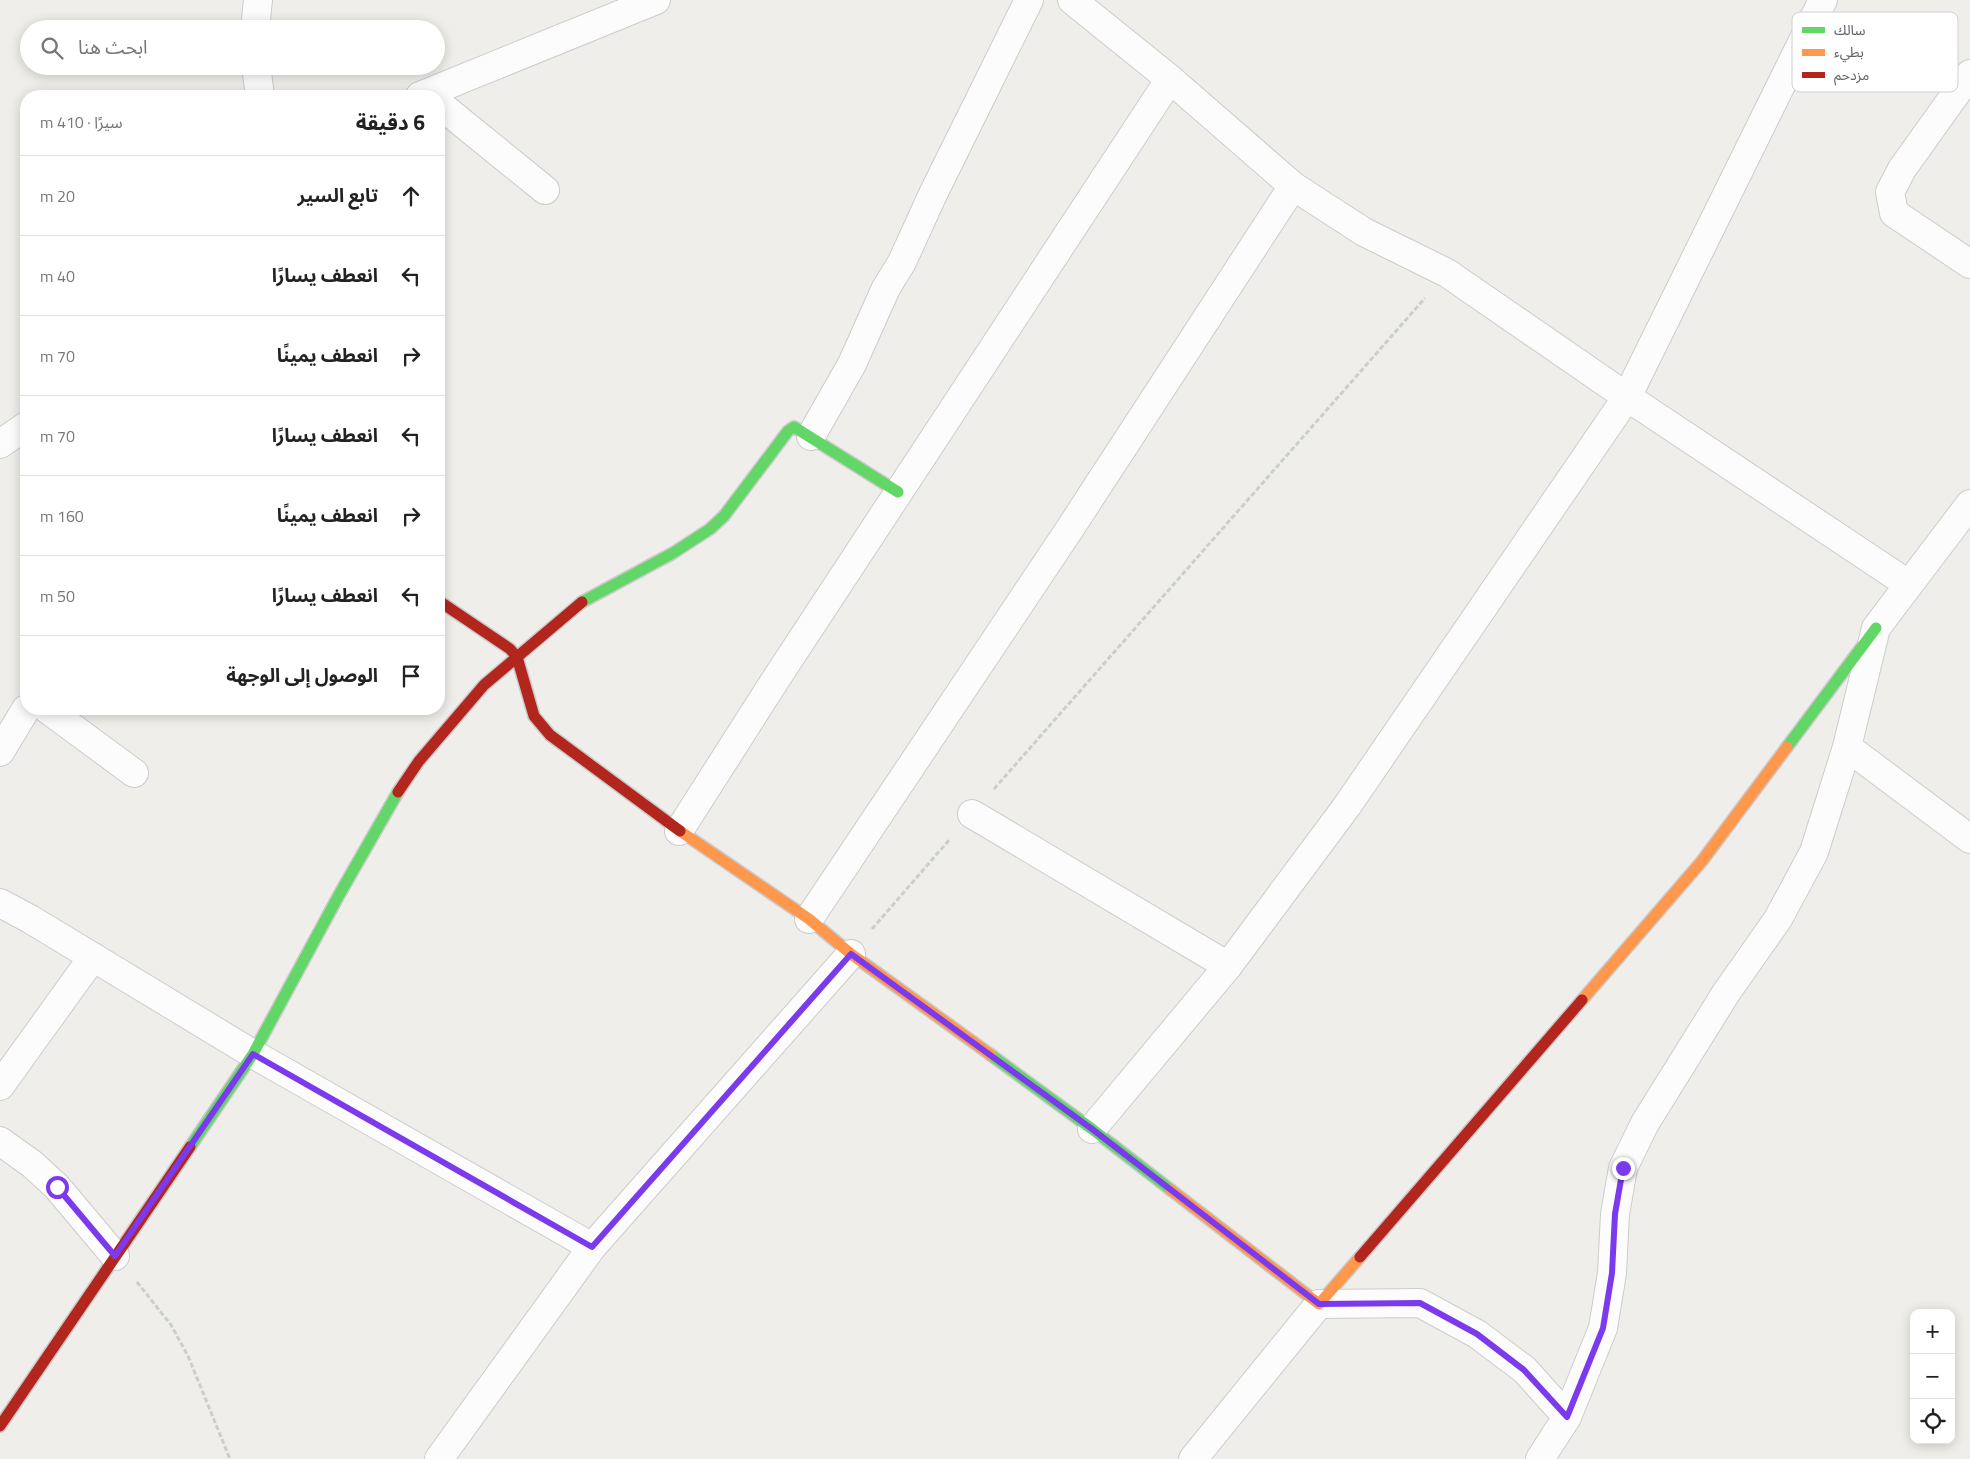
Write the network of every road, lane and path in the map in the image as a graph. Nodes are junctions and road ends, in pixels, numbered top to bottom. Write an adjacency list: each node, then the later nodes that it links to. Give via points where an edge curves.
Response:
1 (258, 0): 7 (street)
2 (656, 0): 13 (street)
3 (1029, 0): 23 (street, via 902,262 886,288 852,364)
4 (1072, 0): 11 (street)
5 (1823, 0): 6 (street)
6 (1817, 12)
7 (256, 20)
8 (1792, 63): 21 (street)
9 (1970, 74): 14 (street)
10 (257, 75): 12 (street)
11 (1170, 79): 17 (street); 25 (street)
12 (259, 90)
13 (445, 90)
14 (1958, 91)
15 (1957, 92): 19 (street, via 1902,169 1890,192 1894,213)
16 (445, 110): 18 (street)
17 (1294, 186): 20 (street, via 1364,232); 40 (street)
18 (545, 190)
19 (1970, 264)
20 (1446, 273): 21 (street); 36 (path)
21 (1627, 397): 27 (street); 43 (street, via 1347,806)
22 (20, 430): 24 (street)
23 (811, 436): 25 (street); 30 (street, via 794,427 788,431 724,516 710,529 673,553 585,600)
24 (0, 444)
25 (898, 492): 37 (street)
26 (1970, 504): 27 (street)
27 (1908, 584): 29 (street)
28 (445, 605): 30 (street, via 510,649)
29 (1876, 628): 33 (street); 50 (street, via 1702,861)
30 (517, 658): 37 (street, via 534,716 550,735); 44 (street, via 476,694 419,760 338,894)
31 (22, 715): 34 (street)
32 (54, 715): 35 (street)
33 (1847, 747): 38 (street); 51 (street, via 1814,852 1778,919 1726,992 1645,1123 1623,1168 1603,1328)
34 (0, 752)
35 (134, 773)
36 (972, 814): 41 (path); 43 (street)
37 (679, 831): 40 (street)
38 (1970, 839)
39 (0, 903): 42 (street)
40 (809, 919): 41 (street)
41 (851, 954): 46 (street); 48 (street)
42 (93, 957): 44 (street); 45 (street)
43 (1228, 966): 46 (street)
44 (253, 1054): 48 (street); 49 (street)
45 (0, 1086)
46 (1092, 1129): 50 (street)
47 (0, 1141): 49 (street, via 45,1175)
48 (592, 1247): 54 (street)
49 (115, 1256): 52 (street); 53 (path, via 172,1326 188,1356)
50 (1319, 1304): 51 (street, via 1420,1303 1477,1334 1524,1370); 55 (street)
51 (1567, 1417): 56 (street)
52 (0, 1426)
53 (230, 1459)
54 (439, 1459)
55 (1194, 1459)
56 (1540, 1459)

